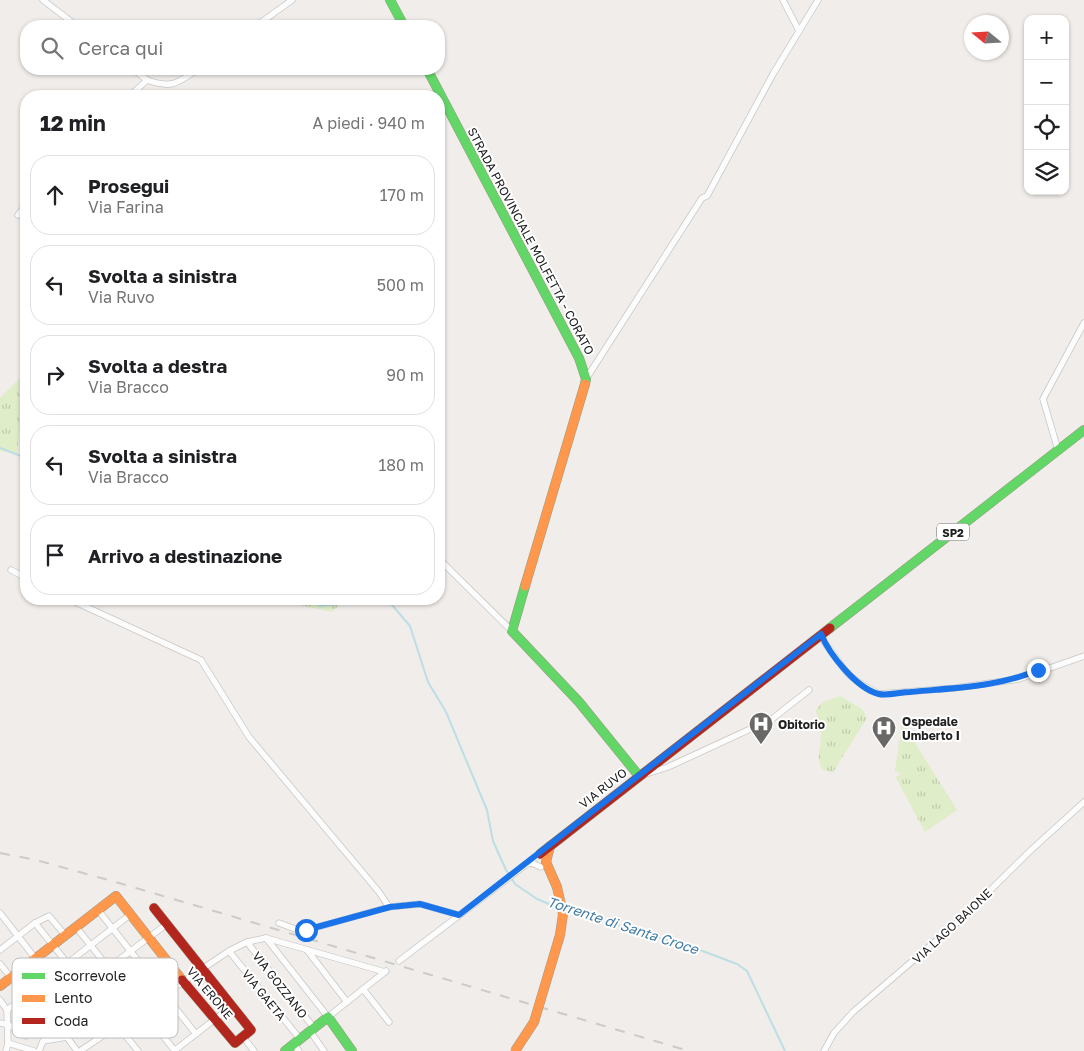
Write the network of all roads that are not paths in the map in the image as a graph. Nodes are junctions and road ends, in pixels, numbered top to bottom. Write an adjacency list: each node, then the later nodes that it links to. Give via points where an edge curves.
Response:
1 (43, 0): 6 (street)
2 (292, 0): 7 (street)
3 (390, 0): 8 (street)
4 (783, 0): 9 (street)
5 (818, 0): 9 (street)
6 (70, 20)
7 (264, 20)
8 (401, 20)
9 (799, 31): 18 (street, via 707,196 702,198)
10 (141, 75): 13 (street)
11 (189, 75): 13 (street, via 176,84 161,85)
12 (430, 75): 15 (street, STRADA PROVINCIALE MOLFETTA - CORATO)
13 (147, 80): 14 (street)
14 (136, 90)
15 (438, 90)
16 (445, 103): 18 (street, STRADA PROVINCIALE MOLFETTA - CORATO, via 579,358)
17 (1084, 323): 20 (street, via 1043,399)
18 (586, 379): 25 (street)
19 (1084, 430): 20 (street, SP2)
20 (1058, 450): 26 (street, SP2)
21 (445, 565): 25 (street)
22 (11, 570): 23 (street)
23 (20, 575)
24 (83, 605): 33 (street, via 200,660 250,737)
25 (512, 631): 29 (street, via 562,682)
26 (821, 634): 27 (street, via 848,674 879,694 1019,679); 29 (street, VIA RUVO / SP2)
27 (1084, 656)
28 (809, 690): 29 (street, via 772,719 668,767)
29 (639, 776): 31 (street, VIA RUVO / SP2, via 550,846)
30 (1084, 802): 105 (street, VIA LAGO BAIONE, via 958,922 852,1012)
31 (542, 861): 32 (street, VIA RUVO); 32 (street); 104 (street, bridge, via 557,887 563,914 560,935 534,1022)
32 (523, 866): 38 (street, VIA RUVO)
33 (390, 907): 38 (street, via 420,904); 40 (street, via 306,930)
34 (154, 908): 41 (street)
35 (98, 910): 37 (street, VIA ERONE, via 116,896); 42 (street); 43 (street)
36 (0, 914): 45 (street)
37 (131, 914): 43 (street); 46 (street, VIA ERONE)
38 (459, 915): 63 (street, VIA RUVO)
39 (35, 923): 44 (street, via 49,916); 45 (street); 49 (street)
40 (279, 923)
41 (167, 924): 46 (street); 65 (street)
42 (76, 927): 44 (street); 50 (street)
43 (114, 928): 50 (street); 53 (street)
44 (65, 935): 49 (street)
45 (18, 936): 51 (street); 55 (street)
46 (149, 937): 53 (street); 62 (street, VIA ERONE)
47 (266, 938): 48 (street); 52 (street); 78 (street)
48 (246, 942): 54 (street); 84 (street, VIA GOZZANO)
49 (54, 944): 56 (street); 57 (street)
50 (92, 946): 58 (street); 59 (street)
51 (0, 950)
52 (307, 950): 71 (street, via 385,972); 73 (street)
53 (131, 951): 60 (street); 61 (street)
54 (229, 951): 65 (street); 93 (street, VIA GAETA)
55 (34, 958)
56 (36, 958)
57 (64, 958)
58 (75, 958)
59 (101, 958)
60 (122, 958)
61 (136, 958)
62 (165, 958)
63 (399, 961)
64 (0, 964): 67 (street)
65 (202, 969): 68 (street); 75 (street)
66 (178, 975): 68 (street, VIA ERONE)
67 (12, 978): 70 (street)
68 (183, 982): 69 (street); 79 (street, VIA ERONE)
69 (178, 985)
70 (0, 986)
71 (363, 989): 73 (street); 80 (street)
72 (0, 1000): 76 (street)
73 (346, 1002): 78 (street)
74 (12, 1006): 76 (street)
75 (232, 1006): 79 (street); 86 (street, via 251,1030)
76 (7, 1010): 82 (street)
77 (178, 1012): 85 (street)
78 (328, 1017): 84 (street); 103 (street)
79 (215, 1019): 85 (street); 86 (street, VIA ERONE, via 235,1043)
80 (389, 1022)
81 (0, 1023): 82 (street)
82 (9, 1026): 83 (street); 92 (street)
83 (12, 1028)
84 (312, 1030): 93 (street); 102 (street, VIA GOZZANO)
85 (196, 1034): 99 (street)
86 (242, 1037): 100 (street)
87 (59, 1038): 96 (street, via 43,1040)
88 (68, 1038): 97 (street)
89 (127, 1038): 98 (street)
90 (164, 1038): 99 (street)
91 (98, 1039): 97 (street)
92 (8, 1043): 94 (street); 95 (street)
93 (298, 1045): 101 (street)
94 (6, 1051)
95 (34, 1051)
96 (39, 1051)
97 (79, 1051)
98 (138, 1051)
99 (175, 1051)
100 (254, 1051)
101 (285, 1051)
102 (324, 1051)
103 (352, 1051)
104 (515, 1051)
105 (824, 1051)

